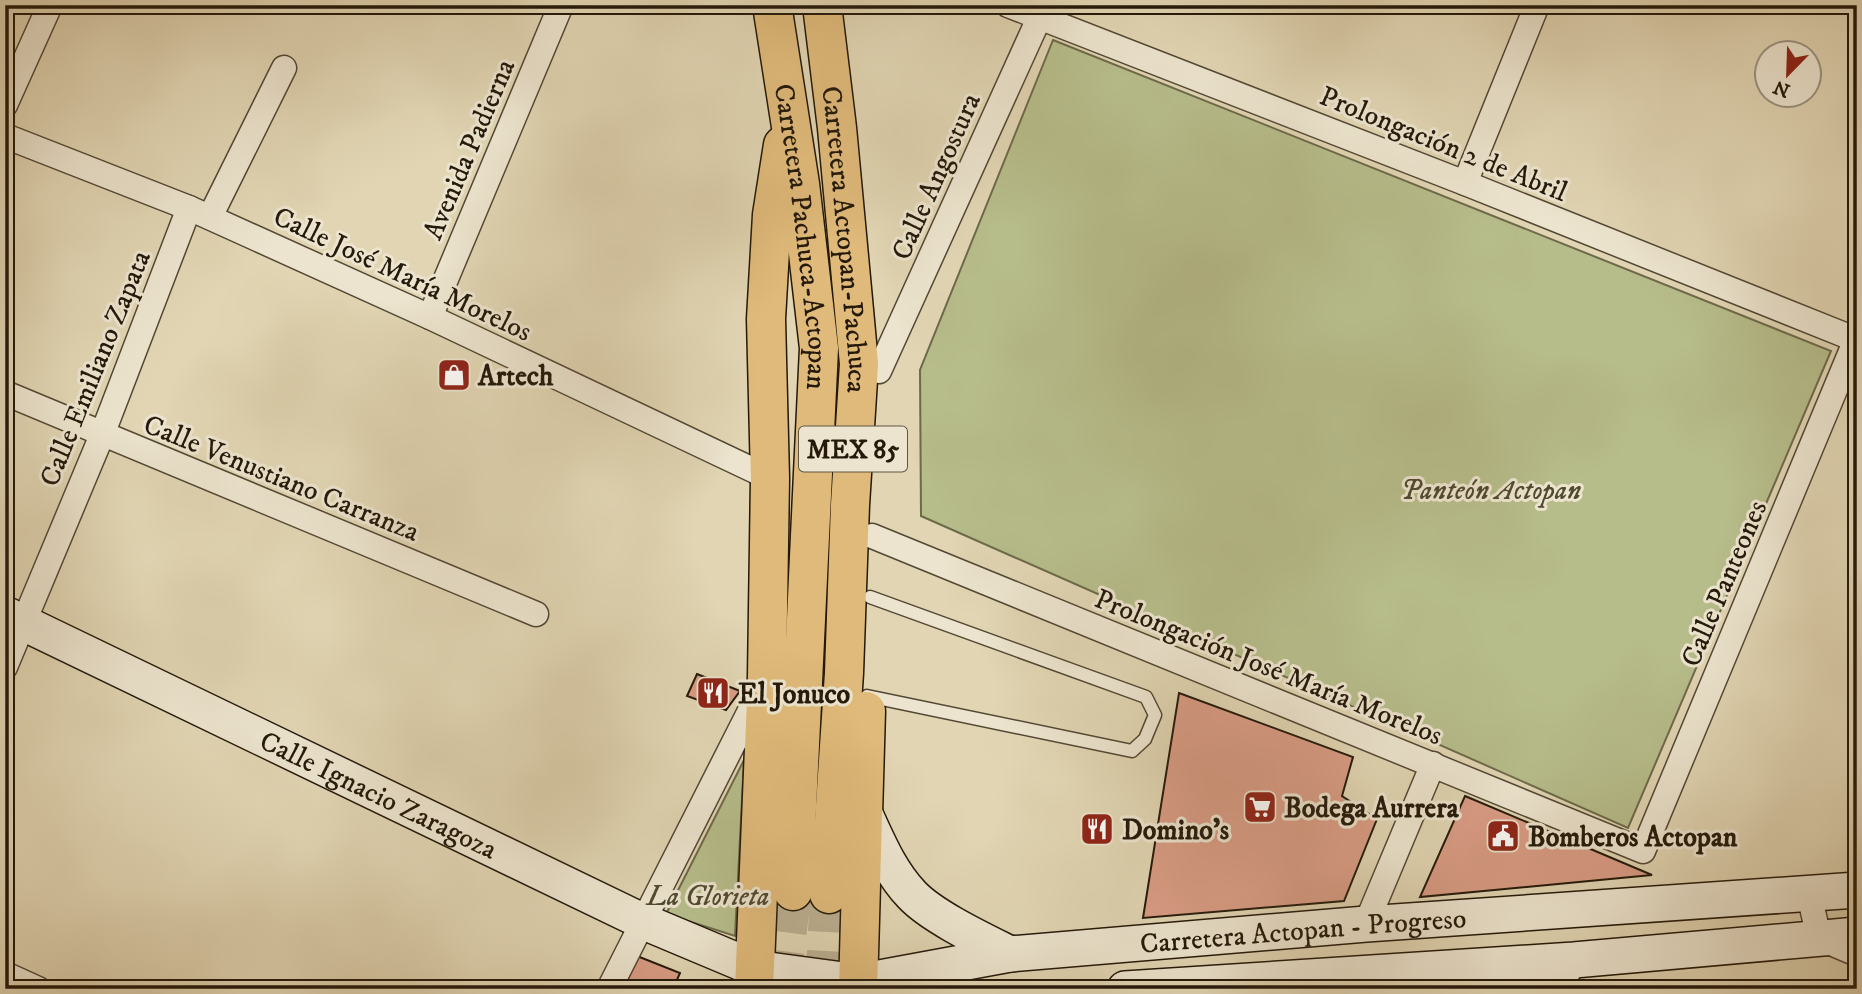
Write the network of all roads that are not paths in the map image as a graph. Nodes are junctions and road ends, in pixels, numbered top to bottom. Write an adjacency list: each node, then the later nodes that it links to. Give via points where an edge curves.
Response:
1 (50, 5): 9 (street)
2 (561, 5): 15 (street, Avenida Padierna)
3 (772, 5): 10 (main road, Carretera Pachuca-Actopan / MEX 85)
4 (822, 5): 11 (main road, Carretera Actopan-Pachuca / MEX 85)
5 (1008, 5): 7 (street, Prolongación 2 de Abril)
6 (1537, 5): 13 (street)
7 (1042, 11): 13 (street, Prolongación 2 de Abril); 17 (street, Calle Angostura)
8 (284, 68): 14 (street, Calle Emiliano Zapata)
9 (5, 105)
10 (788, 108): 20 (main road, via 772,215 766,319); 34 (main road, Carretera Pachuca-Actopan / MEX 85, via 819,348)
11 (837, 128): 17 (main road, via 861,194); 34 (main road, Carretera Actopan-Pachuca / MEX 85, via 859,364 844,673)
12 (5, 136): 14 (street, Calle José María Morelos)
13 (1465, 183): 16 (street, Prolongación 2 de Abril)
14 (200, 212): 15 (street, Calle José María Morelos); 19 (street, Calle Emiliano Zapata)
15 (430, 317): 20 (street, Calle José María Morelos)
16 (1856, 339): 30 (street, Calle Panteones)
17 (879, 370): 21 (main road)
18 (5, 393): 19 (street, Calle Venustiano Carranza)
19 (102, 435): 23 (street, Calle Venustiano Carranza); 24 (street, Calle Emiliano Zapata)
20 (770, 478): 26 (main road)
21 (872, 536): 22 (main road); 28 (street, Prolongación José María Morelos)
22 (870, 597): 27 (main road); 27 (lane, via 1146,697 1155,715 1145,739 1132,751)
23 (536, 614)
24 (14, 617): 25 (street, Calle Emiliano Zapata); 37 (main road, Calle Ignacio Zaragoza)
25 (5, 667)
26 (767, 676): 31 (main road); 37 (street)
27 (867, 696): 29 (main road)
28 (1433, 764): 30 (street, Prolongación José María Morelos); 38 (street)
29 (863, 810): 32 (main road); 41 (main road, via 887,862 913,897 957,927)
30 (1643, 851)
31 (760, 857): 32 (main road, via 778,897 802,913 841,905 854,890); 45 (main road)
32 (862, 867): 46 (main road)
33 (1857, 890): 35 (main road, Carretera Actopan - Progreso)
34 (811, 892)
35 (1809, 894): 36 (main road, Carretera Actopan - Progreso); 40 (street)
36 (1685, 901): 38 (main road, Carretera Actopan - Progreso); 44 (main road, via 1586,934)
37 (642, 921): 45 (main road, Calle Ignacio Zaragoza); 48 (street)
38 (1366, 923): 41 (main road, Carretera Actopan - Progreso)
39 (1857, 935): 40 (main road, Carretera Actopan - Progreso)
40 (1819, 938): 42 (street); 44 (main road, Carretera Actopan - Progreso)
41 (1010, 954): 46 (main road, Carretera Actopan - Progreso)
42 (1857, 954)
43 (5, 974): 47 (street)
44 (1567, 974): 49 (main road, Carretera Actopan - Progreso)
45 (754, 978): 46 (main road, Carretera Actopan - Progreso)
46 (858, 985)
47 (38, 989)
48 (609, 989)
49 (1125, 989)

